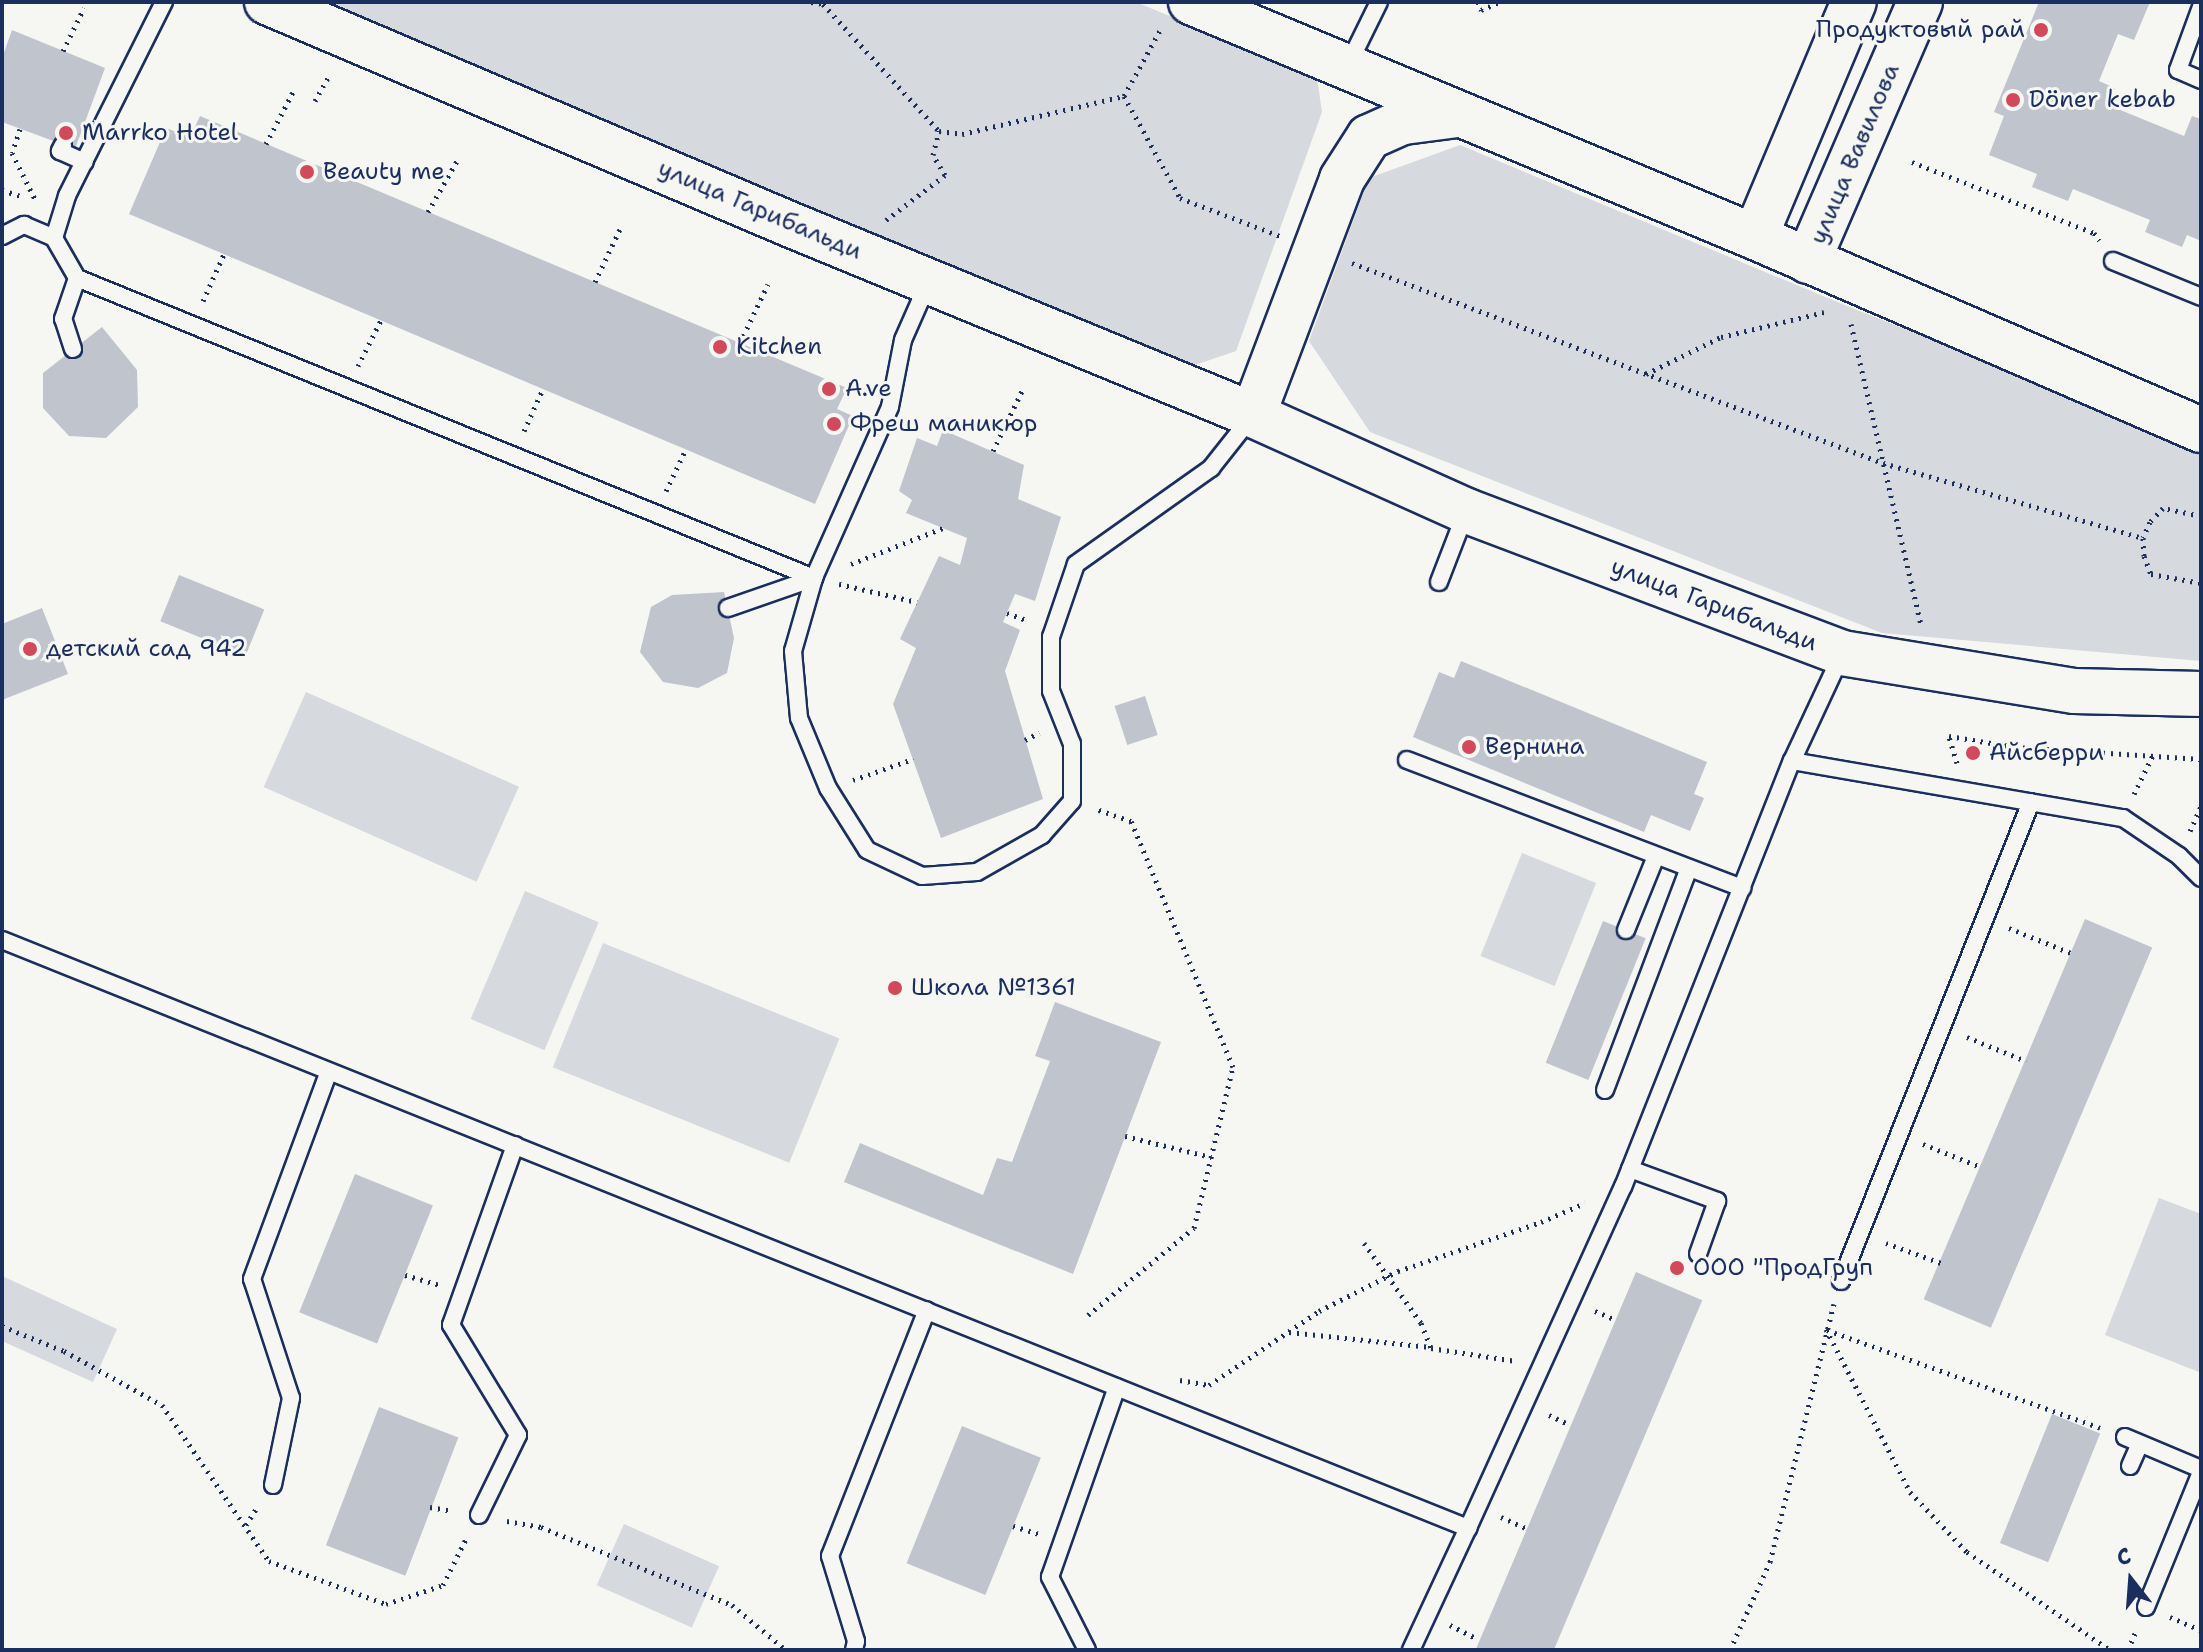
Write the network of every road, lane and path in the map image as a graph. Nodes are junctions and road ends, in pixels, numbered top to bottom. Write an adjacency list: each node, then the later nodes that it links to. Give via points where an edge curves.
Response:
1 (164, 2): 23 (lane)
2 (267, 2): 37 (street, улица Гарибальди)
3 (811, 2): 19 (path, via 823,4)
4 (1379, 2): 13 (lane)
5 (1478, 2): 6 (path, via 1481,10)
6 (1500, 2)
7 (1854, 2): 29 (street)
8 (1920, 2): 33 (street, улица Вавилова)
9 (2201, 7): 14 (lane, via 2178,70)
10 (84, 8): 12 (path)
11 (1206, 9): 13 (street); 16 (path)
12 (63, 51)
13 (1346, 69): 17 (street)
14 (2201, 80)
15 (293, 92): 20 (path)
16 (1124, 96): 19 (path, via 962,134); 31 (path, via 1180,198)
17 (1460, 114): 29 (street); 51 (street, via 1403,122 1369,137 1342,179)
18 (20, 129): 30 (path, via 12,153)
19 (939, 131): 26 (path, via 933,155 945,175)
20 (266, 144)
21 (63, 145): 23 (lane, via 60,151)
22 (458, 159): 25 (path)
23 (85, 162): 30 (lane)
24 (1912, 162): 34 (path, via 2094,233)
25 (428, 212)
26 (884, 222)
27 (622, 225): 38 (path)
28 (2, 236): 30 (lane, via 24,225)
29 (1755, 237): 33 (street)
30 (54, 238): 36 (lane)
31 (1292, 241)
32 (224, 254): 44 (path)
33 (1808, 261): 52 (street)
34 (2113, 261): 40 (lane)
35 (1350, 263): 47 (path)
36 (77, 278): 44 (lane); 46 (lane, via 63,319)
37 (930, 280): 51 (street, улица Гарибальди); 62 (lane, via 903,340 890,407)
38 (595, 282)
39 (768, 284): 45 (path)
40 (2201, 297)
41 (1833, 310): 47 (path, via 1721,337)
42 (381, 320): 48 (path)
43 (1850, 321): 56 (path)
44 (192, 325): 48 (lane)
45 (740, 343)
46 (73, 349)
47 (1646, 374): 56 (path)
48 (347, 388): 55 (lane)
49 (543, 389): 55 (path)
50 (1023, 389): 54 (path)
51 (1253, 415): 57 (street, улица Гарибальди); 77 (lane, via 1211,468 1076,564 1051,637 1051,691 1072,744)
52 (2201, 430)
53 (686, 449): 58 (path)
54 (993, 451)
55 (513, 456): 58 (lane)
56 (1883, 463): 61 (path); 67 (path)
57 (1467, 511): 63 (lane); 68 (street, улица Гарибальди)
58 (655, 514): 62 (lane)
59 (2201, 516): 61 (path, via 2163,508)
60 (943, 528): 62 (path)
61 (2143, 538): 64 (path, via 2151,574)
62 (814, 578): 65 (path); 66 (lane); 76 (lane, via 793,651 799,718)
63 (1439, 582)
64 (2201, 583)
65 (917, 602)
66 (728, 608)
67 (1924, 639)
68 (1842, 653): 69 (street, улица Гарибальди, via 2074,691); 75 (lane)
69 (2201, 694)
70 (1949, 736): 71 (path, via 2015,747)
71 (2153, 755): 73 (path); 79 (path)
72 (913, 759): 76 (path)
73 (2201, 759)
74 (1407, 760): 80 (lane)
75 (1792, 761): 78 (lane); 83 (lane)
76 (828, 788): 77 (lane, via 867,850 922,876 977,872 1042,835)
77 (1072, 801): 95 (path, via 1131,821 1233,1067)
78 (2031, 802): 79 (lane); 84 (lane)
79 (2123, 818): 82 (lane, via 2179,856)
80 (1656, 856): 81 (lane); 85 (lane)
81 (1689, 868): 83 (lane); 91 (lane)
82 (2201, 878)
83 (1742, 888): 97 (lane)
84 (1984, 919): 87 (path); 88 (lane)
85 (1626, 930)
86 (2, 940): 90 (lane)
87 (2071, 953)
88 (1942, 1027): 89 (path); 92 (lane)
89 (2026, 1061)
90 (328, 1073): 94 (lane); 116 (lane, via 252,1279 291,1398)
91 (1605, 1090)
92 (1899, 1135): 96 (path); 99 (lane)
93 (1125, 1136): 95 (path)
94 (515, 1145): 105 (lane); 117 (lane, via 451,1325 518,1435)
95 (1211, 1157): 106 (path, via 1194,1228)
96 (1981, 1167)
97 (1630, 1169): 98 (lane); 101 (lane, via 1717,1201)
98 (1623, 1187): 103 (path); 111 (lane)
99 (1860, 1233): 102 (path); 104 (lane)
100 (1364, 1243): 103 (path)
101 (1698, 1254)
102 (1941, 1263)
103 (1388, 1276): 109 (path); 110 (path, via 1421,1323)
104 (1841, 1281): 108 (path)
105 (927, 1310): 112 (lane); 121 (lane, via 830,1556 856,1641)
106 (1088, 1315)
107 (2, 1326): 117 (path, via 64,1351 162,1405 269,1561 386,1604 443,1585)
108 (1826, 1329): 113 (path); 124 (path, via 1770,1562); 125 (path, via 1910,1492 1967,1552)
109 (1289, 1331): 110 (path); 112 (path, via 1209,1385 1139,1373)
110 (1431, 1348): 111 (path)
111 (1542, 1365): 118 (lane)
112 (1117, 1387): 118 (lane); 122 (lane, via 1050,1577)
113 (2133, 1440): 114 (lane); 115 (lane)
114 (2130, 1466)
115 (2201, 1471): 119 (lane)
116 (273, 1485)
117 (479, 1515): 120 (path, via 541,1527 732,1605)
118 (1468, 1528): 123 (lane)
119 (2146, 1607)
120 (786, 1650)
121 (854, 1650)
122 (1087, 1650)
123 (1411, 1650)
124 (1730, 1650)
125 (2110, 1650)

